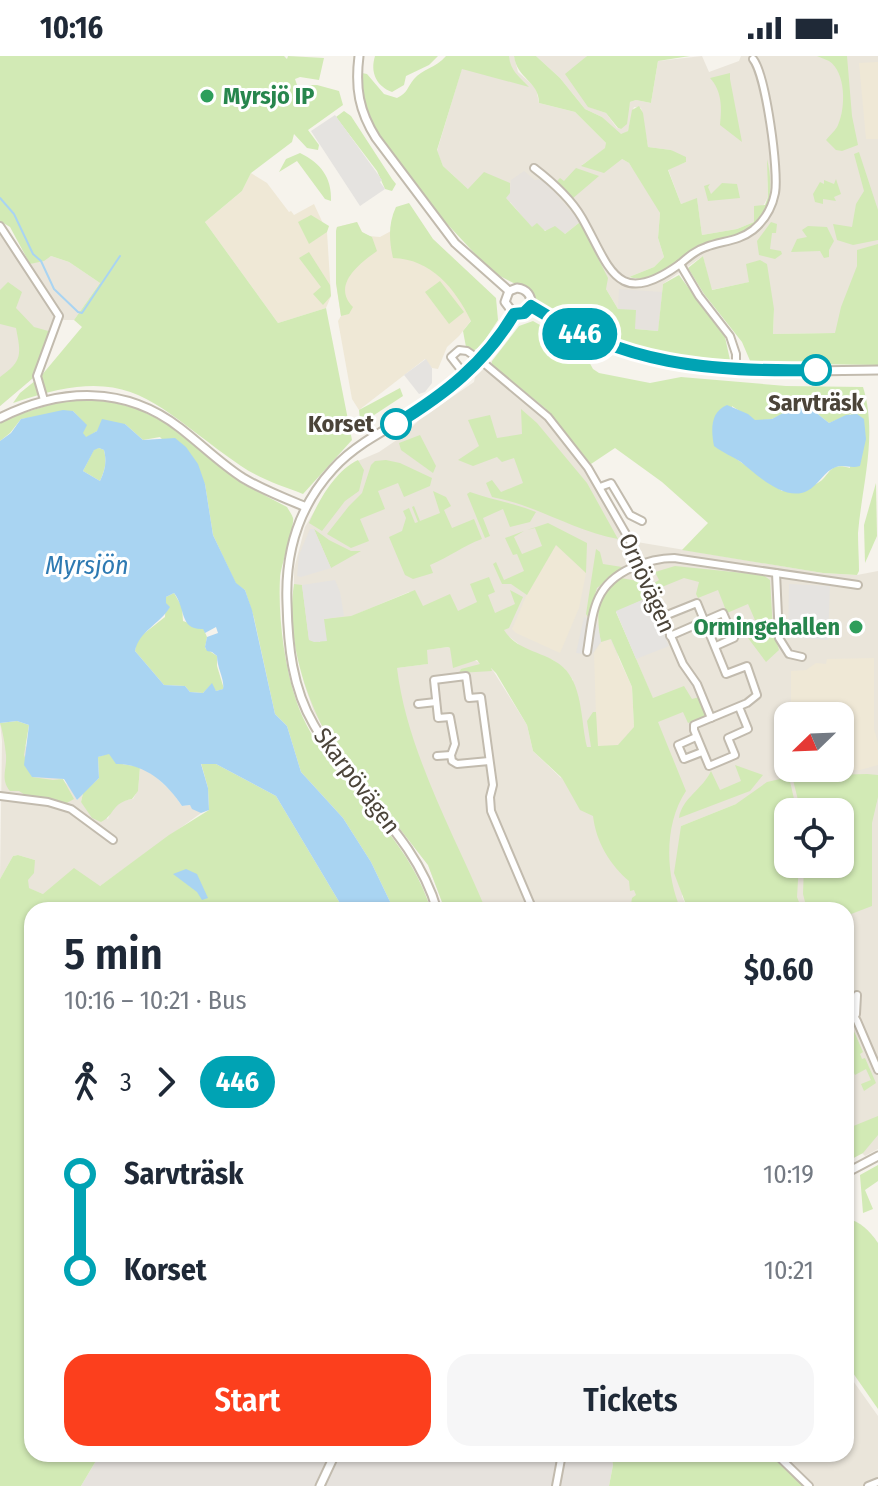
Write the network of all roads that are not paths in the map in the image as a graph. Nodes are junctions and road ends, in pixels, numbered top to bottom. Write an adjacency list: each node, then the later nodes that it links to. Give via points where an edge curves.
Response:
1 (359, 56): 6 (street, via 358,97 376,138 455,243)
2 (753, 59): 5 (street, via 761,76 777,168 773,200 752,231 698,250)
3 (534, 168): 5 (street, via 577,211 620,279 645,284)
4 (0, 226): 13 (street, via 59,316 37,376)
5 (680, 264): 10 (street, via 730,336)
6 (509, 291): 7 (street, via 526,291); 8 (street, via 505,302)
7 (531, 306): 8 (street); 10 (street, via 622,351)
8 (514, 314): 9 (street, Skarpövägen)
9 (480, 360): 12 (street, Skarpövägen); 12 (street, via 467,351 455,352 452,360); 15 (street, Ornövägen, via 548,417)
10 (736, 370): 11 (street)
11 (878, 370)
12 (465, 375): 16 (street, Skarpövägen, via 435,401 355,449 331,471)
13 (44, 400): 14 (street); 16 (street, via 95,394 145,407 180,427 244,478)
14 (0, 418)
15 (600, 487): 17 (street, Ornövägen, via 611,483 630,515); 18 (street, Ornövägen)
16 (306, 507): 38 (street, Skarpövägen, via 292,543 286,586 300,696 333,756 412,854)
17 (642, 521)
18 (640, 564): 19 (street, via 674,558); 21 (street, Ornövägen); 25 (street, via 602,588)
19 (776, 573): 20 (street); 26 (street, via 779,638 789,654)
20 (858, 585)
21 (662, 617): 22 (street, via 697,603); 23 (street, Ornövägen)
22 (705, 621): 23 (street); 24 (street); 24 (street, via 723,613 734,638)
23 (670, 636): 30 (street, Ornövägen)
24 (716, 646): 29 (street, via 726,674 747,666 757,689 750,702)
25 (587, 652)
26 (802, 657)
27 (436, 702): 28 (street); 33 (street, via 438,718 450,717 455,744); 35 (street, via 434,680 466,676 469,698 481,697)
28 (418, 704)
29 (739, 707): 30 (street); 32 (street, via 748,729 728,738 735,755 709,766)
30 (711, 718): 31 (street, via 694,725)
31 (696, 737): 32 (street); 32 (street, via 678,745 684,759)
32 (702, 752)
33 (451, 755): 34 (street); 35 (street, via 457,764)
34 (437, 756)
35 (489, 761): 39 (street, via 491,811)
36 (0, 796): 37 (street, via 71,809)
37 (113, 840)
38 (435, 902)
39 (530, 902)
40 (857, 995): 42 (street)
41 (854, 1016): 42 (street)
42 (857, 1021): 43 (street)
43 (878, 1070)
44 (878, 1156): 45 (street)
45 (854, 1169)
46 (331, 1462): 50 (street)
47 (560, 1462): 51 (street)
48 (786, 1462): 52 (street)
49 (878, 1482): 53 (street)
50 (320, 1486)
51 (556, 1486)
52 (809, 1486)
53 (868, 1486)

